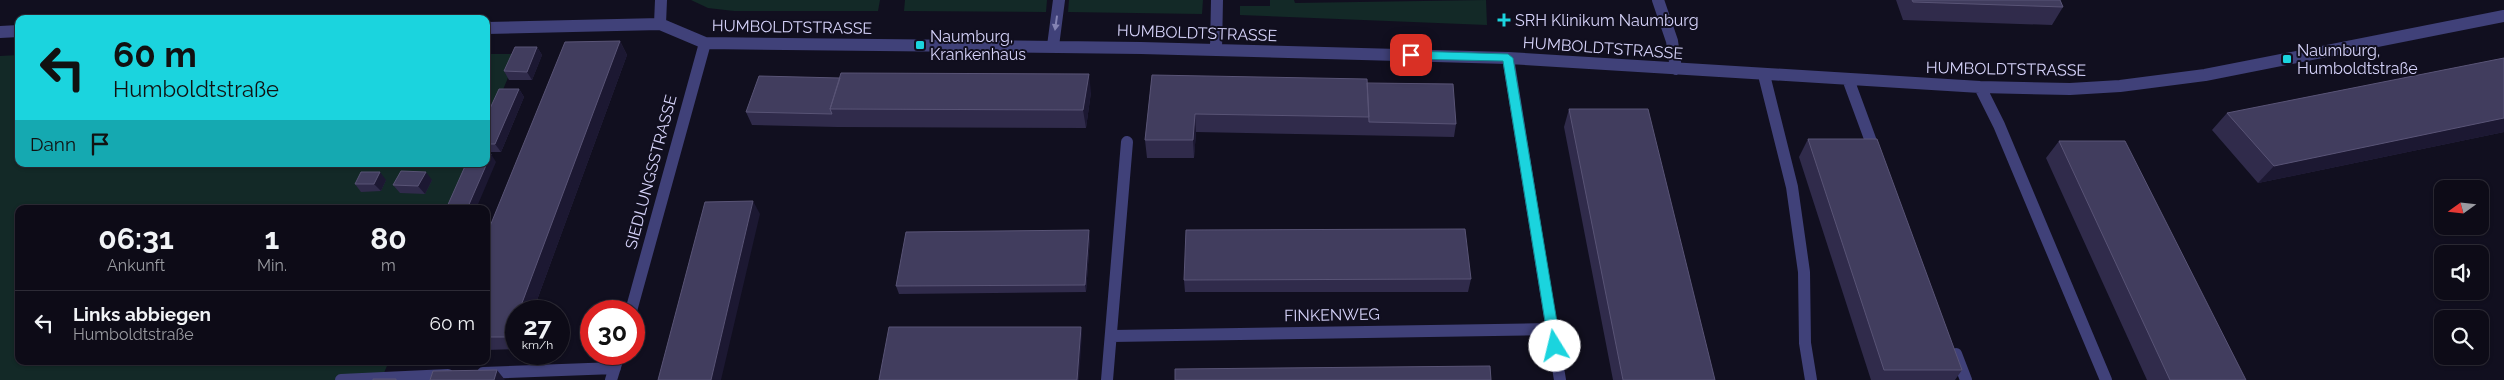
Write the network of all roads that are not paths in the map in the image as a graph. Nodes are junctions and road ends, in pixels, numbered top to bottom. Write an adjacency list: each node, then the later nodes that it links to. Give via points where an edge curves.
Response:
1 (660, 0): 6 (street)
2 (1059, 0): 11 (street, one-way to 11)
3 (1217, 0): 12 (street)
4 (1658, 0): 14 (street, via 1672,41)
5 (2502, 18): 17 (street, HUMBOLDTSTRASSE, via 2161,81 2070,89)
6 (660, 24): 7 (street, HUMBOLDTSTRASSE); 10 (street, HUMBOLDTSTRASSE)
7 (490, 28)
8 (0, 32): 9 (street)
9 (15, 32)
10 (705, 43): 11 (street, HUMBOLDTSTRASSE); 20 (street, SIEDLUNGSSTRASSE)
11 (1053, 46): 12 (street, HUMBOLDTSTRASSE)
12 (1216, 50): 13 (street, HUMBOLDTSTRASSE)
13 (1508, 58): 14 (street, HUMBOLDTSTRASSE); 21 (street)
14 (1676, 69): 15 (street, HUMBOLDTSTRASSE)
15 (1764, 75): 16 (street, HUMBOLDTSTRASSE); 28 (street, via 1792,187 1804,272)
16 (1848, 80): 17 (street, HUMBOLDTSTRASSE); 19 (street)
17 (1980, 87): 30 (street)
18 (1127, 142): 22 (street)
19 (1883, 171)
20 (634, 300)
21 (1552, 329): 22 (street, FINKENWEG); 27 (street)
22 (1112, 336): 26 (street)
23 (1951, 344): 29 (street)
24 (613, 374): 25 (street, via 465,374)
25 (341, 380)
26 (1107, 380)
27 (1560, 380)
28 (1810, 380)
29 (1966, 380)
30 (2106, 380)

